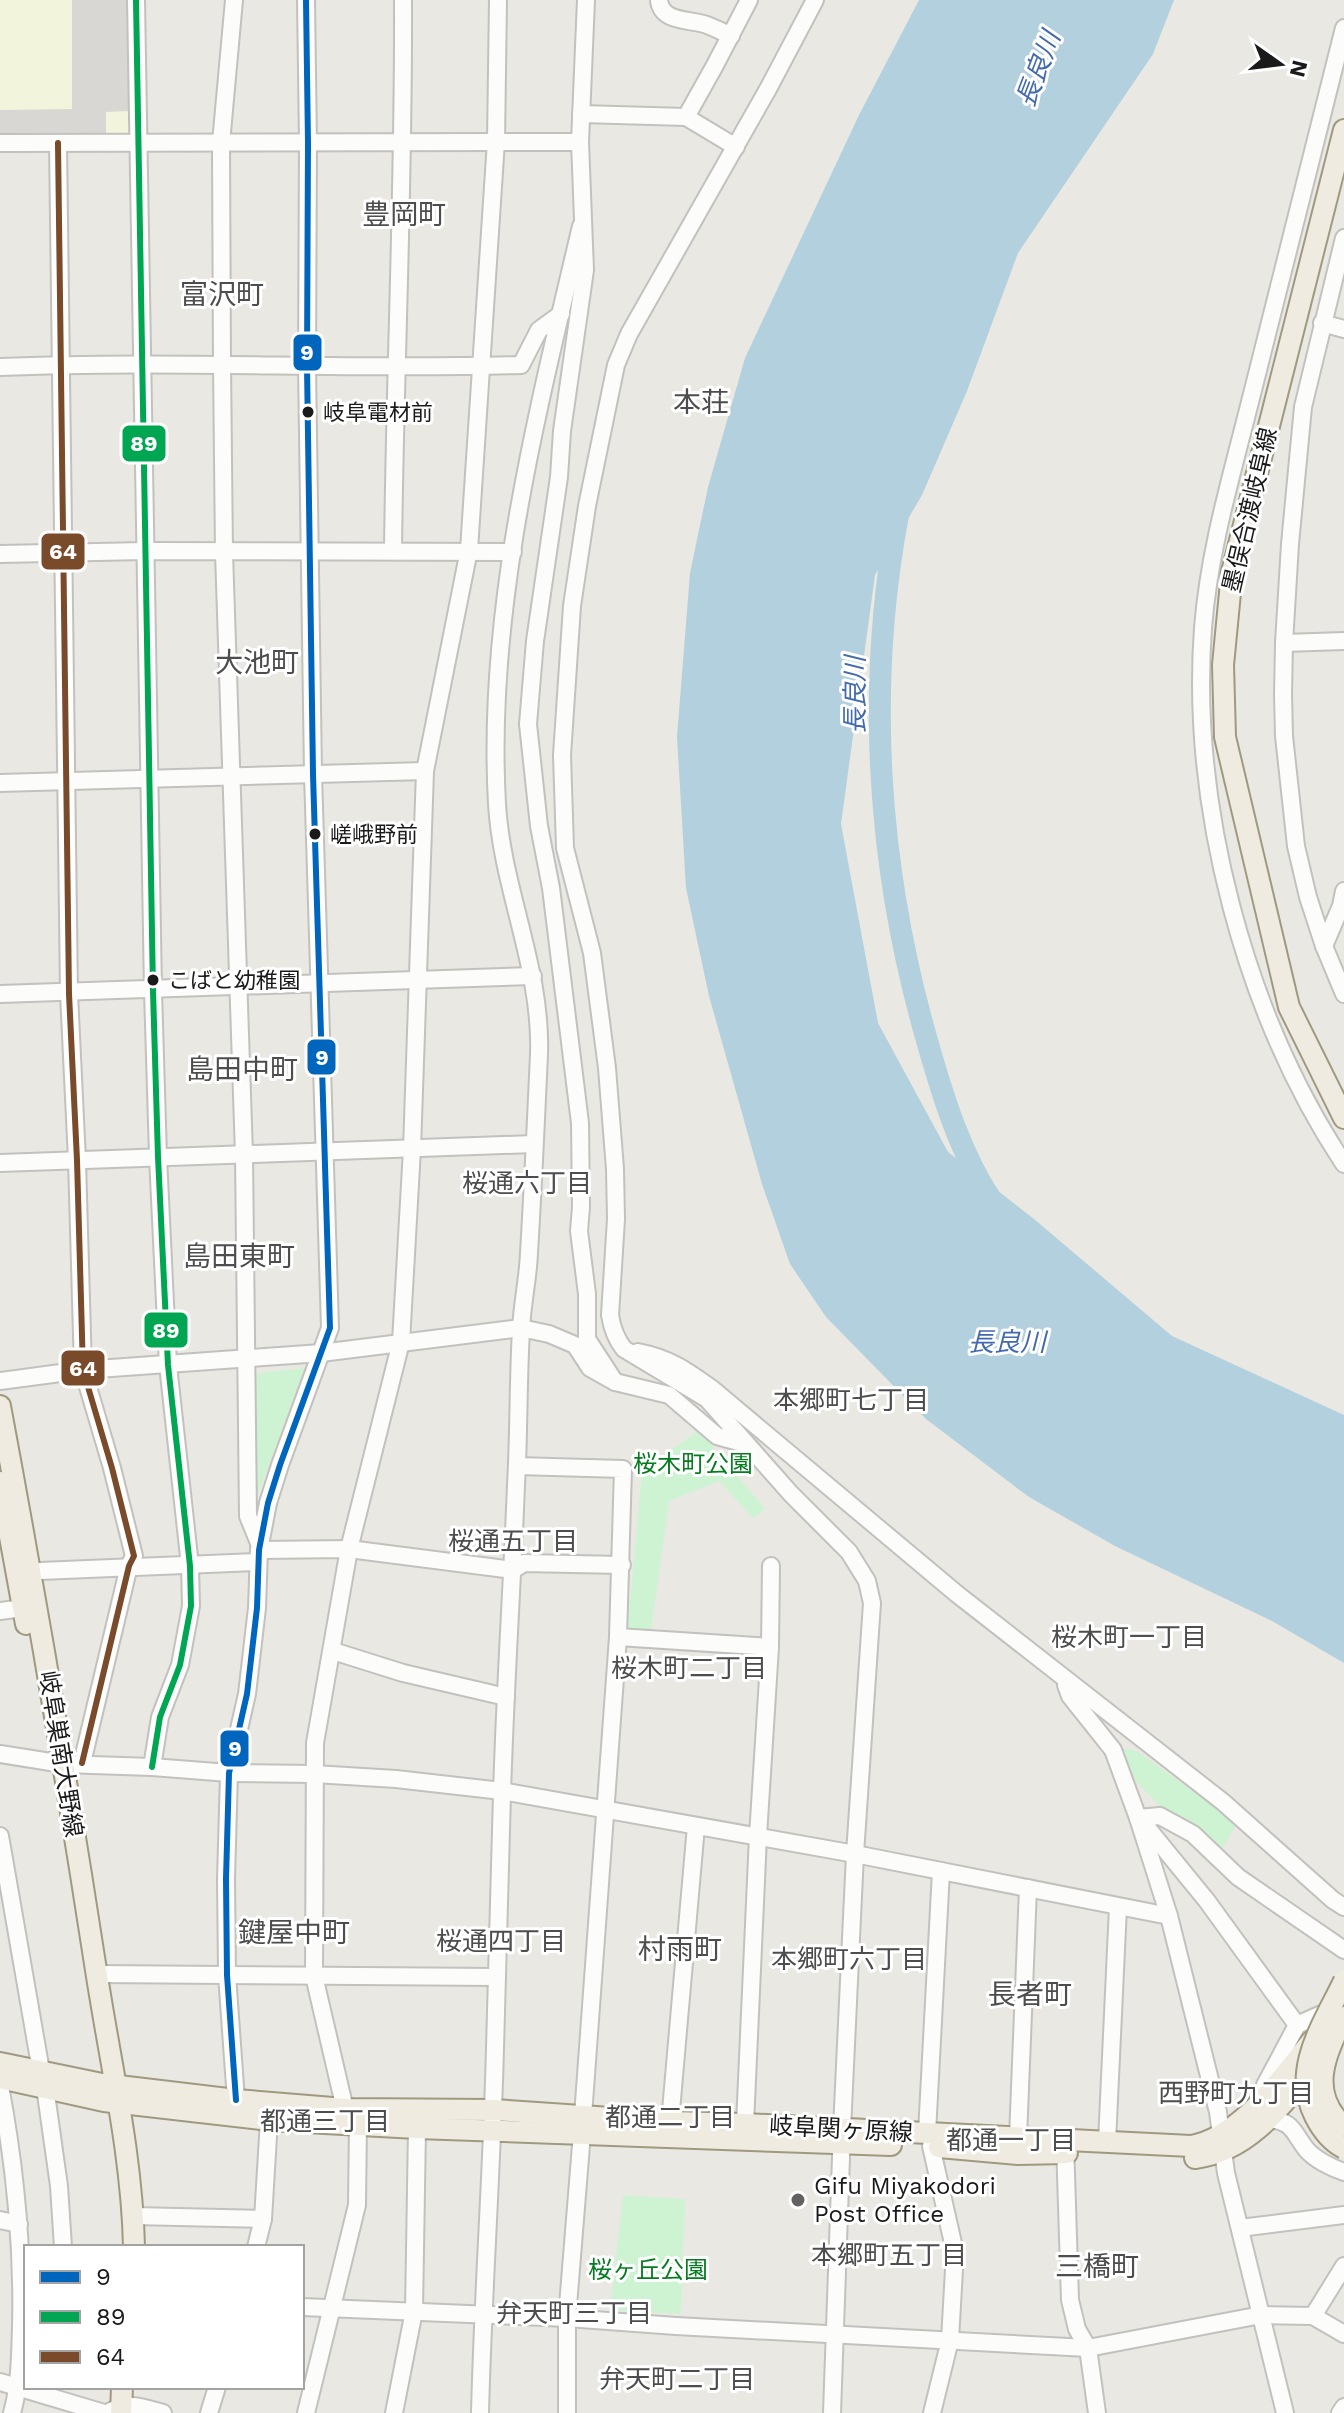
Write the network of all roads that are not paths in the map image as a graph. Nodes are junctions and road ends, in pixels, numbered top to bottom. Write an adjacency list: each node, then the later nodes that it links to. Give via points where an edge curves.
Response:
1 (136, 0): 20 (street)
2 (234, 0): 21 (street)
3 (306, 0): 22 (street)
4 (403, 0): 16 (street)
5 (498, 0): 15 (street)
6 (586, 0): 12 (street)
7 (659, 0): 11 (street, via 666,14)
8 (749, 0): 11 (street)
9 (815, 0): 23 (street)
10 (1344, 28): 70 (street, via 1216,538 1203,629 1202,690 1215,832 1242,939 1290,1069)
11 (731, 36): 13 (street)
12 (581, 114): 13 (street); 17 (street)
13 (686, 117): 23 (street)
14 (1344, 130): 62 (main road, 墨俣合渡岐阜線, via 1232,572 1223,665 1225,737 1289,1007)
15 (496, 141): 16 (street); 17 (street); 34 (street)
16 (403, 142): 22 (street); 33 (street)
17 (580, 142): 24 (street)
18 (0, 143): 19 (street)
19 (58, 143): 20 (street); 30 (street)
20 (138, 143): 21 (street); 31 (street)
21 (221, 143): 22 (street); 29 (street)
22 (308, 143): 32 (street)
23 (736, 147): 73 (street, via 616,365 572,606 562,755 565,848 592,953 607,1068 616,1219 610,1315)
24 (581, 226): 26 (street); 79 (street, via 585,270 528,724 580,1123 579,1231 587,1339)
25 (1344, 238): 27 (street)
26 (561, 314): 34 (street, via 539,330 521,365); 40 (street)
27 (1322, 323): 28 (street); 45 (street, via 1303,407)
28 (1344, 329)
29 (222, 364): 31 (street); 32 (street); 41 (street)
30 (61, 365): 31 (street); 35 (street); 43 (street)
31 (142, 366): 37 (street)
32 (307, 366): 33 (street); 39 (street)
33 (395, 366): 34 (street); 38 (street)
34 (480, 366): 36 (street)
35 (0, 367)
36 (469, 550): 38 (street); 40 (street); 46 (street)
37 (145, 551): 41 (street); 43 (street); 49 (street)
38 (393, 551): 39 (street)
39 (311, 552): 41 (street); 47 (street)
40 (513, 552): 54 (street, via 501,637 497,804 505,868)
41 (224, 553): 48 (street)
42 (0, 554): 43 (street)
43 (64, 554): 50 (street)
44 (1344, 641): 45 (street)
45 (1284, 643): 53 (street, via 1284,736 1296,846)
46 (425, 771): 47 (street); 55 (street)
47 (313, 774): 48 (street); 56 (street)
48 (231, 777): 49 (street); 57 (street)
49 (150, 779): 50 (street); 58 (street)
50 (67, 782): 51 (street); 60 (street)
51 (0, 783)
52 (1344, 891): 53 (street)
53 (1324, 946): 61 (street)
54 (533, 976): 55 (street); 63 (street, via 539,1027)
55 (416, 981): 56 (street); 64 (street)
56 (320, 983): 57 (street); 65 (street)
57 (238, 988): 58 (street); 66 (street)
58 (153, 991): 60 (street); 67 (street)
59 (0, 994): 60 (street)
60 (69, 994): 68 (street)
61 (1344, 994)
62 (1344, 1118)
63 (533, 1144): 64 (street); 71 (street)
64 (412, 1149): 65 (street); 72 (street)
65 (326, 1152): 66 (street); 74 (street, via 330,1328)
66 (244, 1155): 67 (street); 75 (street)
67 (158, 1157): 68 (street); 76 (street)
68 (77, 1160): 69 (street); 77 (street)
69 (0, 1163)
70 (1344, 1164)
71 (521, 1328): 72 (street); 79 (street, via 575,1345 590,1368); 82 (street)
72 (401, 1342): 74 (street); 84 (street)
73 (624, 1349): 81 (street, via 707,1399); 97 (street, via 675,1363 711,1388)
74 (321, 1353): 75 (street); 85 (street, via 268,1503)
75 (245, 1357): 76 (street); 85 (street, via 248,1516)
76 (168, 1365): 77 (street); 88 (street)
77 (83, 1370): 78 (street); 87 (street, via 134,1556)
78 (0, 1381)
79 (615, 1382): 81 (street, via 669,1395 717,1436)
80 (0, 1406): 91 (main road, 岐阜巣南大野線)
81 (748, 1444): 110 (street, via 849,1552 867,1581 872,1603)
82 (517, 1466): 86 (street, via 623,1469); 90 (street)
83 (0, 1482): 92 (main road, 岐阜巣南大野線)
84 (349, 1549): 85 (street); 90 (street); 96 (street)
85 (259, 1552): 88 (street); 102 (street, via 247,1694)
86 (622, 1565): 90 (street, via 524,1563); 94 (street)
87 (129, 1566): 88 (street); 91 (street); 100 (street)
88 (190, 1566): 101 (street, via 191,1606 180,1665 160,1717)
89 (771, 1566): 95 (street)
90 (513, 1570): 98 (street)
91 (31, 1573): 100 (main road, 岐阜巣南大野線)
92 (23, 1608): 93 (street); 100 (main road, 岐阜巣南大野線)
93 (0, 1611)
94 (618, 1637): 95 (street); 105 (street)
95 (770, 1647): 109 (street)
96 (333, 1651): 98 (street); 103 (street)
97 (1063, 1678): 106 (street, via 1070,1696 1111,1746); 114 (street, via 1223,1802)
98 (506, 1697): 104 (street)
99 (0, 1754): 100 (street)
100 (65, 1763): 101 (street); 117 (main road, 岐阜巣南大野線); 130 (main road, 岐阜巣南大野線)
101 (152, 1767): 102 (street)
102 (229, 1773): 103 (street); 118 (street)
103 (314, 1774): 104 (street); 119 (street)
104 (502, 1791): 105 (street); 120 (street)
105 (606, 1811): 107 (street); 138 (street)
106 (1138, 1818): 115 (street); 116 (street, via 1160,1816 1193,1834 1238,1877); 124 (street, via 1207,1901)
107 (696, 1826): 109 (street); 136 (street)
108 (0, 1836): 128 (street)
109 (758, 1836): 110 (street); 137 (street)
110 (855, 1854): 111 (street); 141 (street)
111 (941, 1871): 112 (street); 143 (street)
112 (1028, 1888): 113 (street); 142 (street)
113 (1118, 1907): 115 (street); 144 (street)
114 (1344, 1907)
115 (1169, 1916): 145 (street)
116 (1344, 1950)
117 (97, 1974): 118 (street); 130 (main road, 岐阜巣南大野線)
118 (227, 1975): 119 (street); 131 (street)
119 (314, 1976): 120 (street); 133 (street)
120 (497, 1977): 135 (street)
121 (1344, 1981): 147 (main road, bridge, via 1317,2034 1306,2077 1307,2101 1317,2121)
122 (1344, 2004): 124 (street)
123 (1344, 2018): 132 (main road, 岐阜関ヶ原線, via 1311,2042); 139 (main road, 岐阜関ヶ原線, bridge, via 1322,2078 1323,2096)
124 (1297, 2025): 132 (street, via 1265,2085)
125 (1344, 2039): 132 (main road, 岐阜関ヶ原線)
126 (0, 2063): 128 (main road)
127 (0, 2078): 128 (main road)
128 (43, 2079): 130 (main road); 155 (street)
129 (0, 2086): 153 (street)
130 (110, 2093): 131 (main road, 岐阜関ヶ原線); 134 (main road, 岐阜関ヶ原線); 150 (main road); 156 (main road)
131 (236, 2100): 133 (main road, 岐阜関ヶ原線)
132 (1266, 2111): 145 (main road, 岐阜関ヶ原線); 148 (street, via 1285,2121 1308,2152)
133 (352, 2116): 134 (main road, 岐阜関ヶ原線); 135 (main road, 岐阜関ヶ原線); 140 (main road, 岐阜関ヶ原線); 161 (street, via 357,2205)
134 (269, 2120): 151 (street)
135 (493, 2120): 138 (main road, 岐阜関ヶ原線); 140 (main road, 岐阜関ヶ原線); 163 (street)
136 (670, 2122): 137 (main road, 岐阜関ヶ原線); 138 (main road, 岐阜関ヶ原線)
137 (745, 2124): 141 (main road, 岐阜関ヶ原線)
138 (583, 2125): 141 (main road, 岐阜関ヶ原線); 166 (street)
139 (1344, 2126)
140 (417, 2128): 162 (street)
141 (842, 2137): 143 (main road, 岐阜関ヶ原線); 167 (street)
142 (1018, 2138): 143 (main road, 岐阜関ヶ原線); 146 (main road, 岐阜関ヶ原線)
143 (929, 2140): 146 (main road, 岐阜関ヶ原線, via 1018,2154); 169 (street, via 955,2252)
144 (1107, 2142): 145 (main road, 岐阜関ヶ原線); 146 (main road, 岐阜関ヶ原線)
145 (1223, 2142): 146 (main road, 岐阜関ヶ原線, via 1191,2158); 154 (street)
146 (1065, 2147): 170 (street, via 1070,2300)
147 (1344, 2148)
148 (1344, 2172)
149 (1344, 2215): 154 (street)
150 (133, 2216): 151 (street); 157 (main road)
151 (263, 2219): 158 (street)
152 (0, 2220): 153 (street)
153 (19, 2224): 172 (street)
154 (1240, 2228): 164 (street)
155 (63, 2245)
156 (125, 2245)
157 (134, 2245)
158 (256, 2245)
159 (1344, 2266): 165 (street)
160 (304, 2307): 161 (street)
161 (331, 2307): 162 (street); 180 (street)
162 (414, 2311): 163 (street); 181 (street)
163 (483, 2314): 166 (street); 182 (street)
164 (1261, 2315): 165 (street); 170 (street); 187 (street)
165 (1313, 2316): 168 (street)
166 (567, 2318): 167 (street); 183 (street)
167 (836, 2333): 169 (street); 184 (street)
168 (1344, 2334)
169 (950, 2340): 170 (street); 185 (street)
170 (1088, 2348): 186 (street)
171 (0, 2382): 172 (street)
172 (19, 2388): 174 (street); 177 (street)
173 (216, 2389): 179 (street)
174 (60, 2400): 175 (street)
175 (121, 2404): 178 (street)
176 (1344, 2407): 188 (street)
177 (12, 2413)
178 (163, 2413)
179 (209, 2413)
180 (306, 2413)
181 (394, 2413)
182 (480, 2413)
183 (567, 2413)
184 (832, 2413)
185 (932, 2413)
186 (1097, 2413)
187 (1285, 2413)
188 (1340, 2413)

